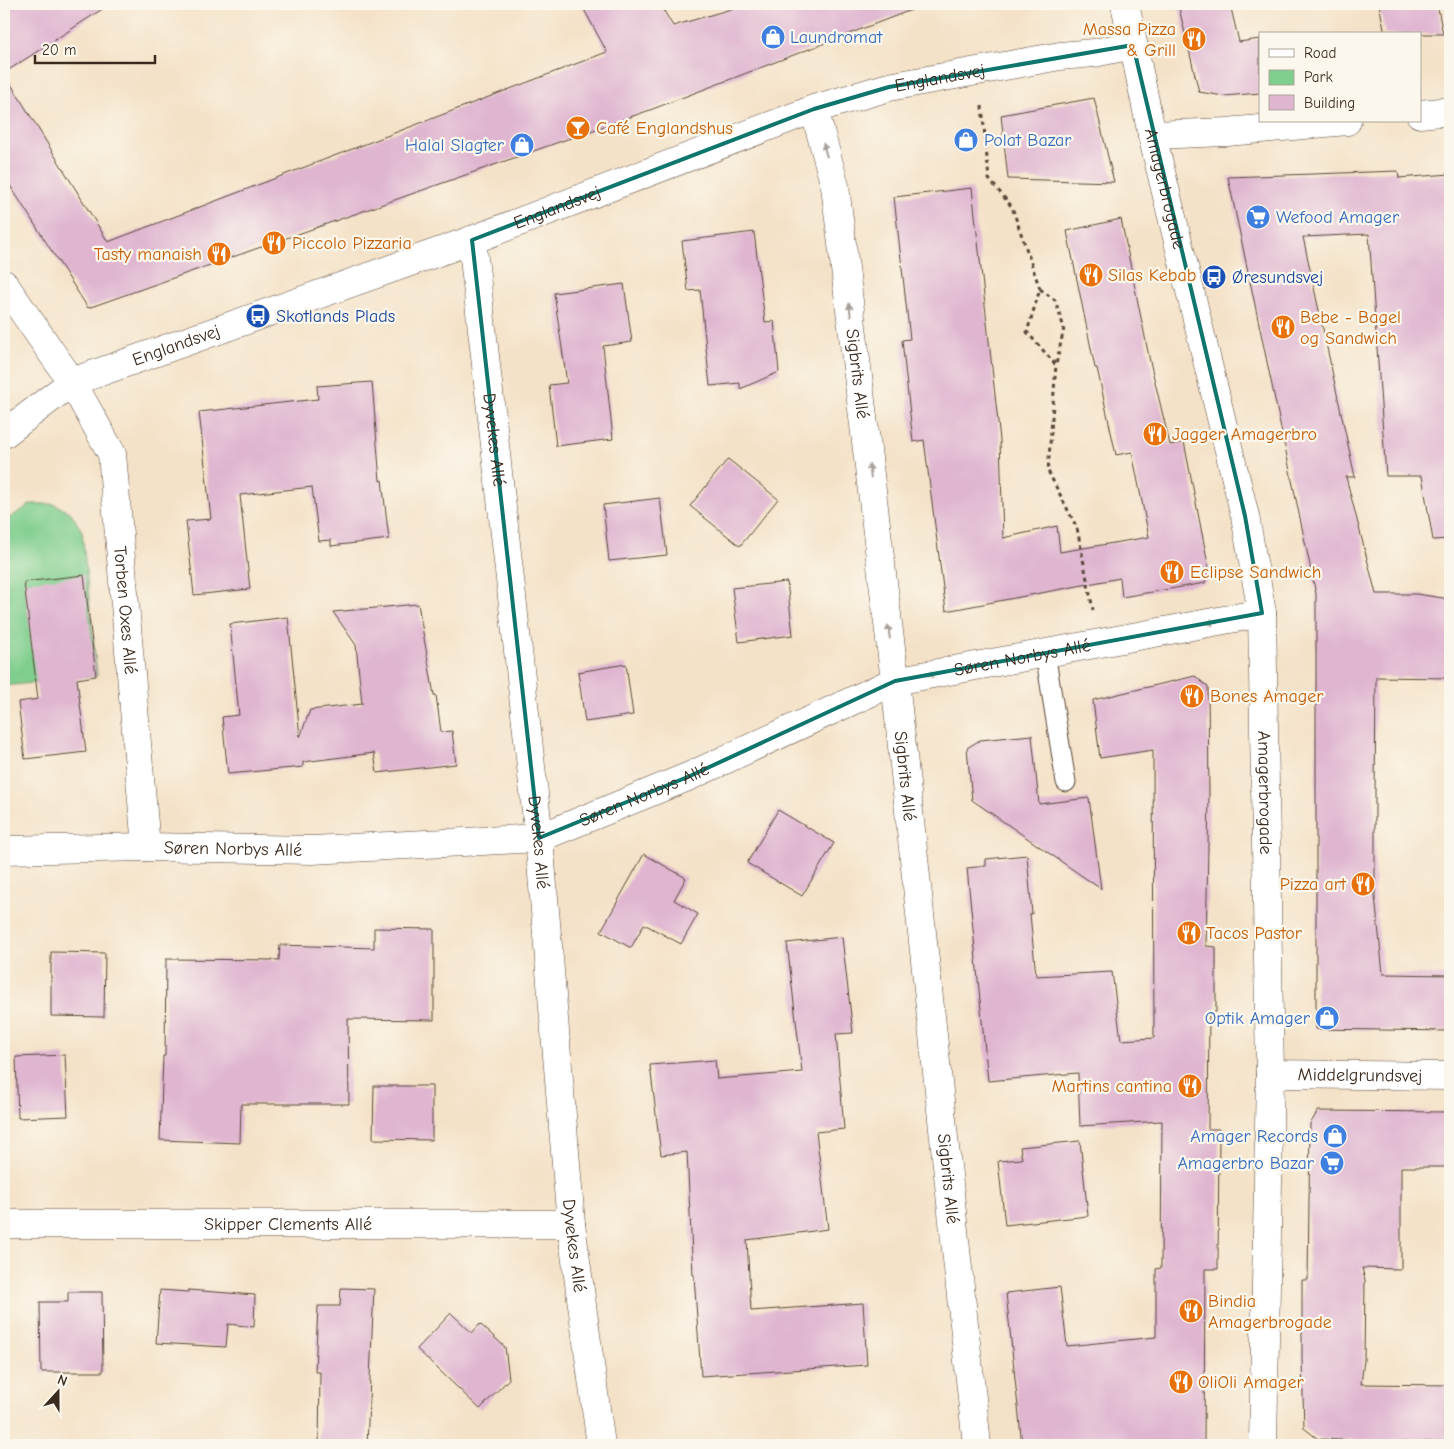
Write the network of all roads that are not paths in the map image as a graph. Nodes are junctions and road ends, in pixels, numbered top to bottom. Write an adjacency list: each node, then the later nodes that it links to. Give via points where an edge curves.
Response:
1 (1125, 4): 2 (street, Amagerbrogade)
2 (1133, 45): 3 (street, Englandsvej, via 890,87); 7 (street, Amagerbrogade)
3 (814, 109): 8 (street, Englandsvej); 14 (street, Sigbrits Allé, one-way to 3, via 835,186)
4 (1450, 111): 5 (street)
5 (1422, 114)
6 (1336, 122): 7 (street)
7 (1152, 135): 12 (street, Amagerbrogade, via 1245,516)
8 (472, 240): 10 (street, Englandsvej); 16 (street, Dyvekes Allé)
9 (4, 284): 10 (street, Torben Oxes Allé)
10 (72, 382): 11 (street, Englandsvej); 17 (street, Torben Oxes Allé, via 112,454)
11 (4, 434)
12 (1262, 612): 13 (street, Søren Norbys Allé, one-way to 13); 19 (street, Amagerbrogade)
13 (1045, 653): 14 (street, Søren Norbys Allé, one-way to 14); 15 (lane)
14 (895, 681): 16 (street, Søren Norbys Allé, via 690,776); 24 (street, Sigbrits Allé)
15 (1066, 782)
16 (539, 838): 17 (street, Søren Norbys Allé, via 312,850); 22 (street, Dyvekes Allé)
17 (146, 847): 18 (street, Søren Norbys Allé)
18 (4, 850)
19 (1270, 1074): 20 (street, Middelgrundsvej); 25 (street, Amagerbrogade)
20 (1450, 1076)
21 (4, 1224): 22 (street, Skipper Clements Allé)
22 (572, 1224): 23 (street, Dyvekes Allé)
23 (601, 1445)
24 (977, 1445)
25 (1263, 1445)

